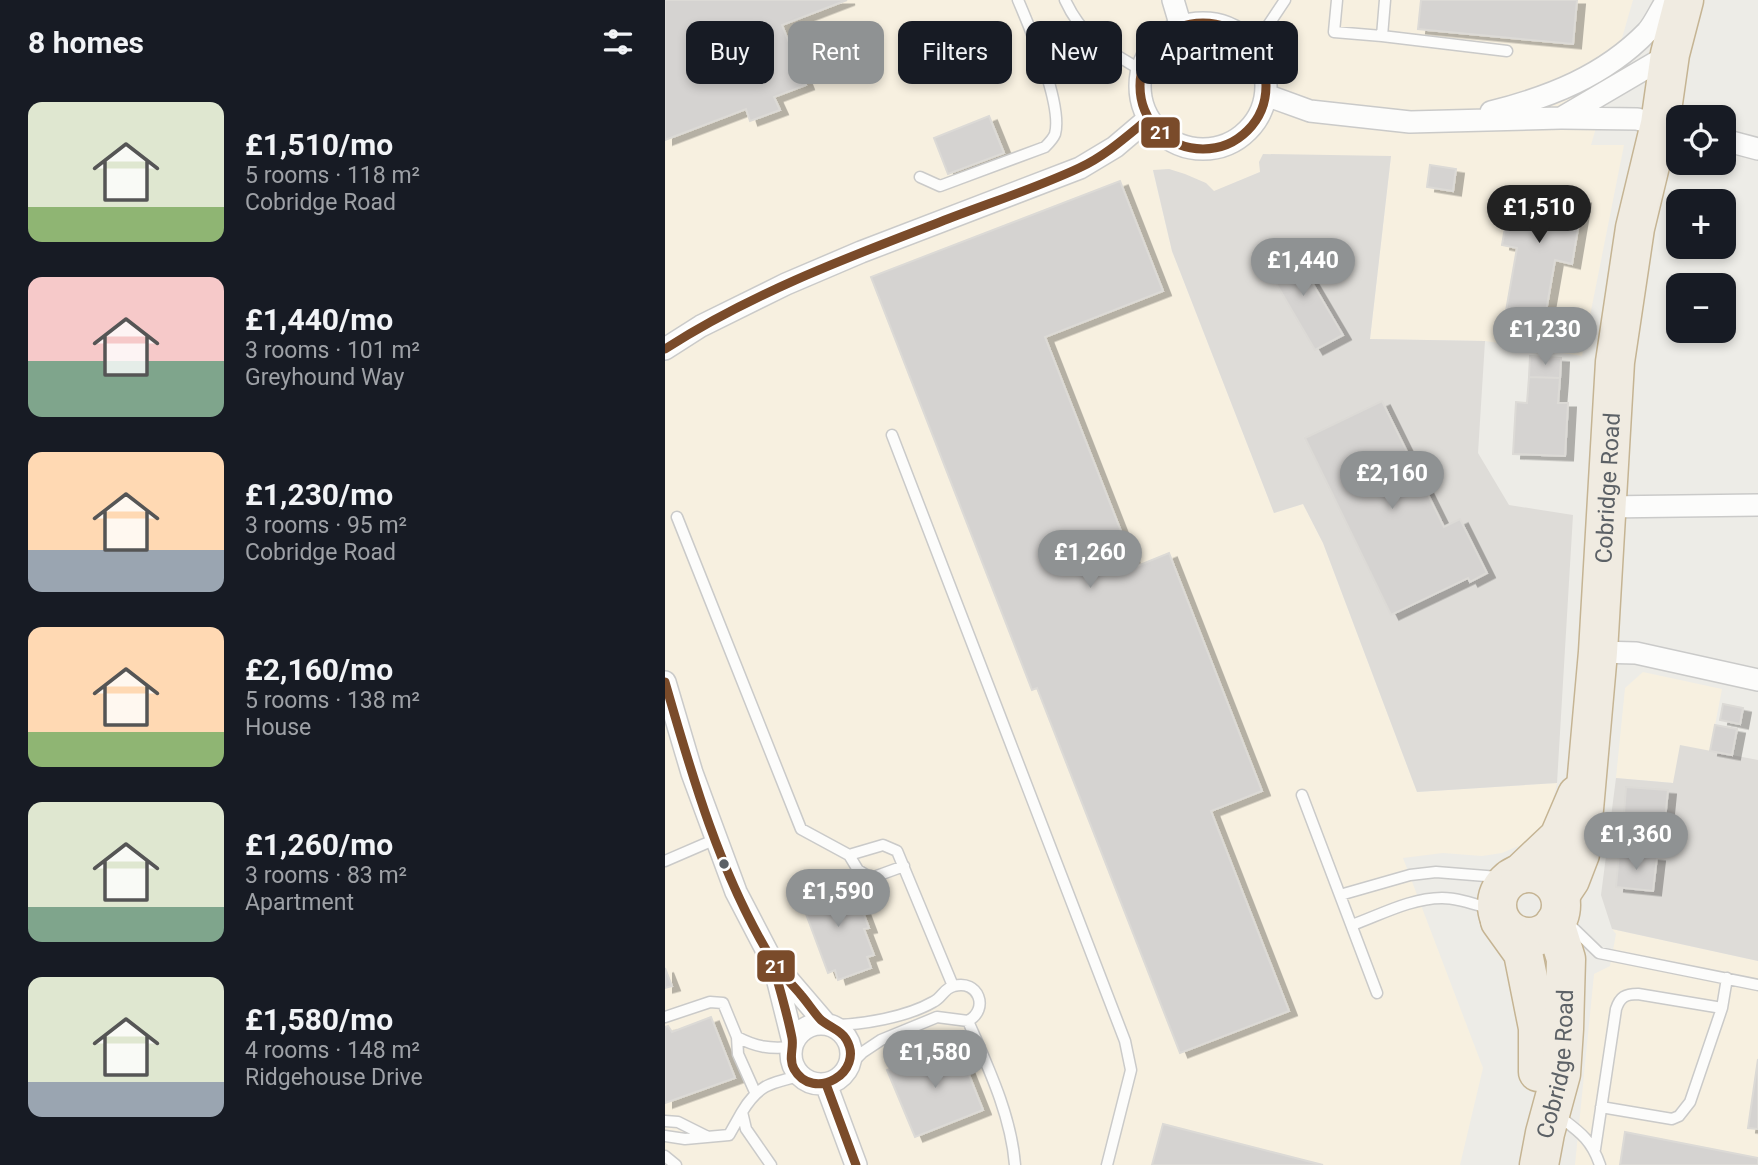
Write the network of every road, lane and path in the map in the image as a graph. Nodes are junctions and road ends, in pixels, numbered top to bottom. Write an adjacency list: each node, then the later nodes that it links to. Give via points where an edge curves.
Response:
1 (1019, 0): 26 (lane, via 1046,72 1054,137 1045,147 940,186)
2 (1065, 0): 14 (lane, via 1093,41)
3 (1173, 0): 9 (street)
4 (1285, 0): 10 (lane)
5 (1337, 0): 11 (lane, via 1334,32)
6 (1385, 0): 11 (lane)
7 (1667, 0): 21 (street, via 1648,30 1603,69 1534,101)
8 (1684, 0): 13 (highway, Cobridge Road)
9 (1179, 21)
10 (1271, 21)
11 (1382, 36): 12 (lane)
12 (1507, 51)
13 (1670, 54): 18 (highway, Cobridge Road); 19 (street)
14 (1136, 66)
15 (1140, 84): 20 (street)
16 (1266, 84): 17 (street)
17 (1266, 95): 20 (street, via 1249,130 1215,149 1177,145); 21 (street, via 1310,111)
18 (1669, 105)
19 (1561, 118): 21 (street); 22 (street, via 1637,119)
20 (1148, 119): 27 (street, via 1115,147 1080,167 786,284)
21 (1448, 122)
22 (1666, 126)
23 (1666, 136): 30 (highway, Cobridge Road, via 1635,228 1615,362)
24 (1736, 140): 25 (street)
25 (1757, 143)
26 (920, 177)
27 (665, 349)
28 (892, 435): 73 (lane, via 1125,1041 1131,1070)
29 (1758, 505): 30 (street)
30 (1605, 507): 32 (highway, Cobridge Road)
31 (677, 517): 39 (lane, via 801,829)
32 (1598, 652): 33 (street, via 1636,653); 36 (highway, Cobridge Road)
33 (1758, 680)
34 (665, 682): 35 (street)
35 (670, 717): 38 (street)
36 (1586, 771): 43 (highway, Cobridge Road, via 1559,836); 44 (highway, Cobridge Road, via 1580,854)
37 (1302, 795): 42 (lane)
38 (716, 839): 40 (lane); 46 (street, via 736,892)
39 (849, 855): 41 (lane, via 883,845 897,851); 41 (lane, via 858,870 871,878)
40 (665, 861)
41 (904, 866): 49 (lane)
42 (1340, 895): 43 (lane, via 1436,872); 45 (lane)
43 (1507, 896): 44 (highway, via 1535,873 1554,884); 44 (highway, via 1508,930 1518,936 1533,937 1551,929); 45 (lane, via 1470,903 1419,900); 64 (highway, Cobridge Road, via 1538,1028)
44 (1558, 911): 47 (lane, via 1599,953); 64 (highway, Cobridge Road, via 1566,958 1561,1074)
45 (1352, 925): 50 (lane)
46 (772, 961): 54 (street); 56 (street)
47 (1727, 978): 48 (lane); 51 (lane)
48 (1758, 985)
49 (953, 986): 53 (lane, via 965,985 979,996 978,1012); 54 (lane, via 936,1001 874,1022)
50 (1377, 993)
51 (1722, 1008): 61 (lane, via 1690,1101 1679,1116 1672,1119); 61 (lane, via 1638,994 1619,1000)
52 (665, 1017): 55 (lane, via 710,1002 723,1003)
53 (968, 1021): 57 (lane, via 937,1017 881,1040); 72 (lane, via 997,1091)
54 (829, 1025): 56 (street, via 810,1025); 57 (street, via 847,1037 852,1055)
55 (737, 1037): 56 (lane, via 770,1049); 60 (lane, via 738,1054)
56 (792, 1044): 58 (street, via 792,1066)
57 (848, 1067): 59 (street)
58 (800, 1076): 59 (street); 60 (lane, via 767,1084)
59 (826, 1084): 71 (street)
60 (755, 1093): 62 (lane)
61 (1601, 1107): 67 (lane)
62 (742, 1112): 66 (lane, via 729,1135); 70 (lane, via 746,1129)
63 (665, 1121): 66 (lane, via 678,1122)
64 (1543, 1124): 67 (lane, via 1586,1138); 74 (highway)
65 (665, 1136): 66 (lane)
66 (708, 1137)
67 (1595, 1149): 75 (lane)
68 (665, 1156): 69 (lane)
69 (676, 1165)
70 (771, 1165)
71 (856, 1165)
72 (1015, 1165)
73 (1107, 1165)
74 (1519, 1165)
75 (1600, 1165)

